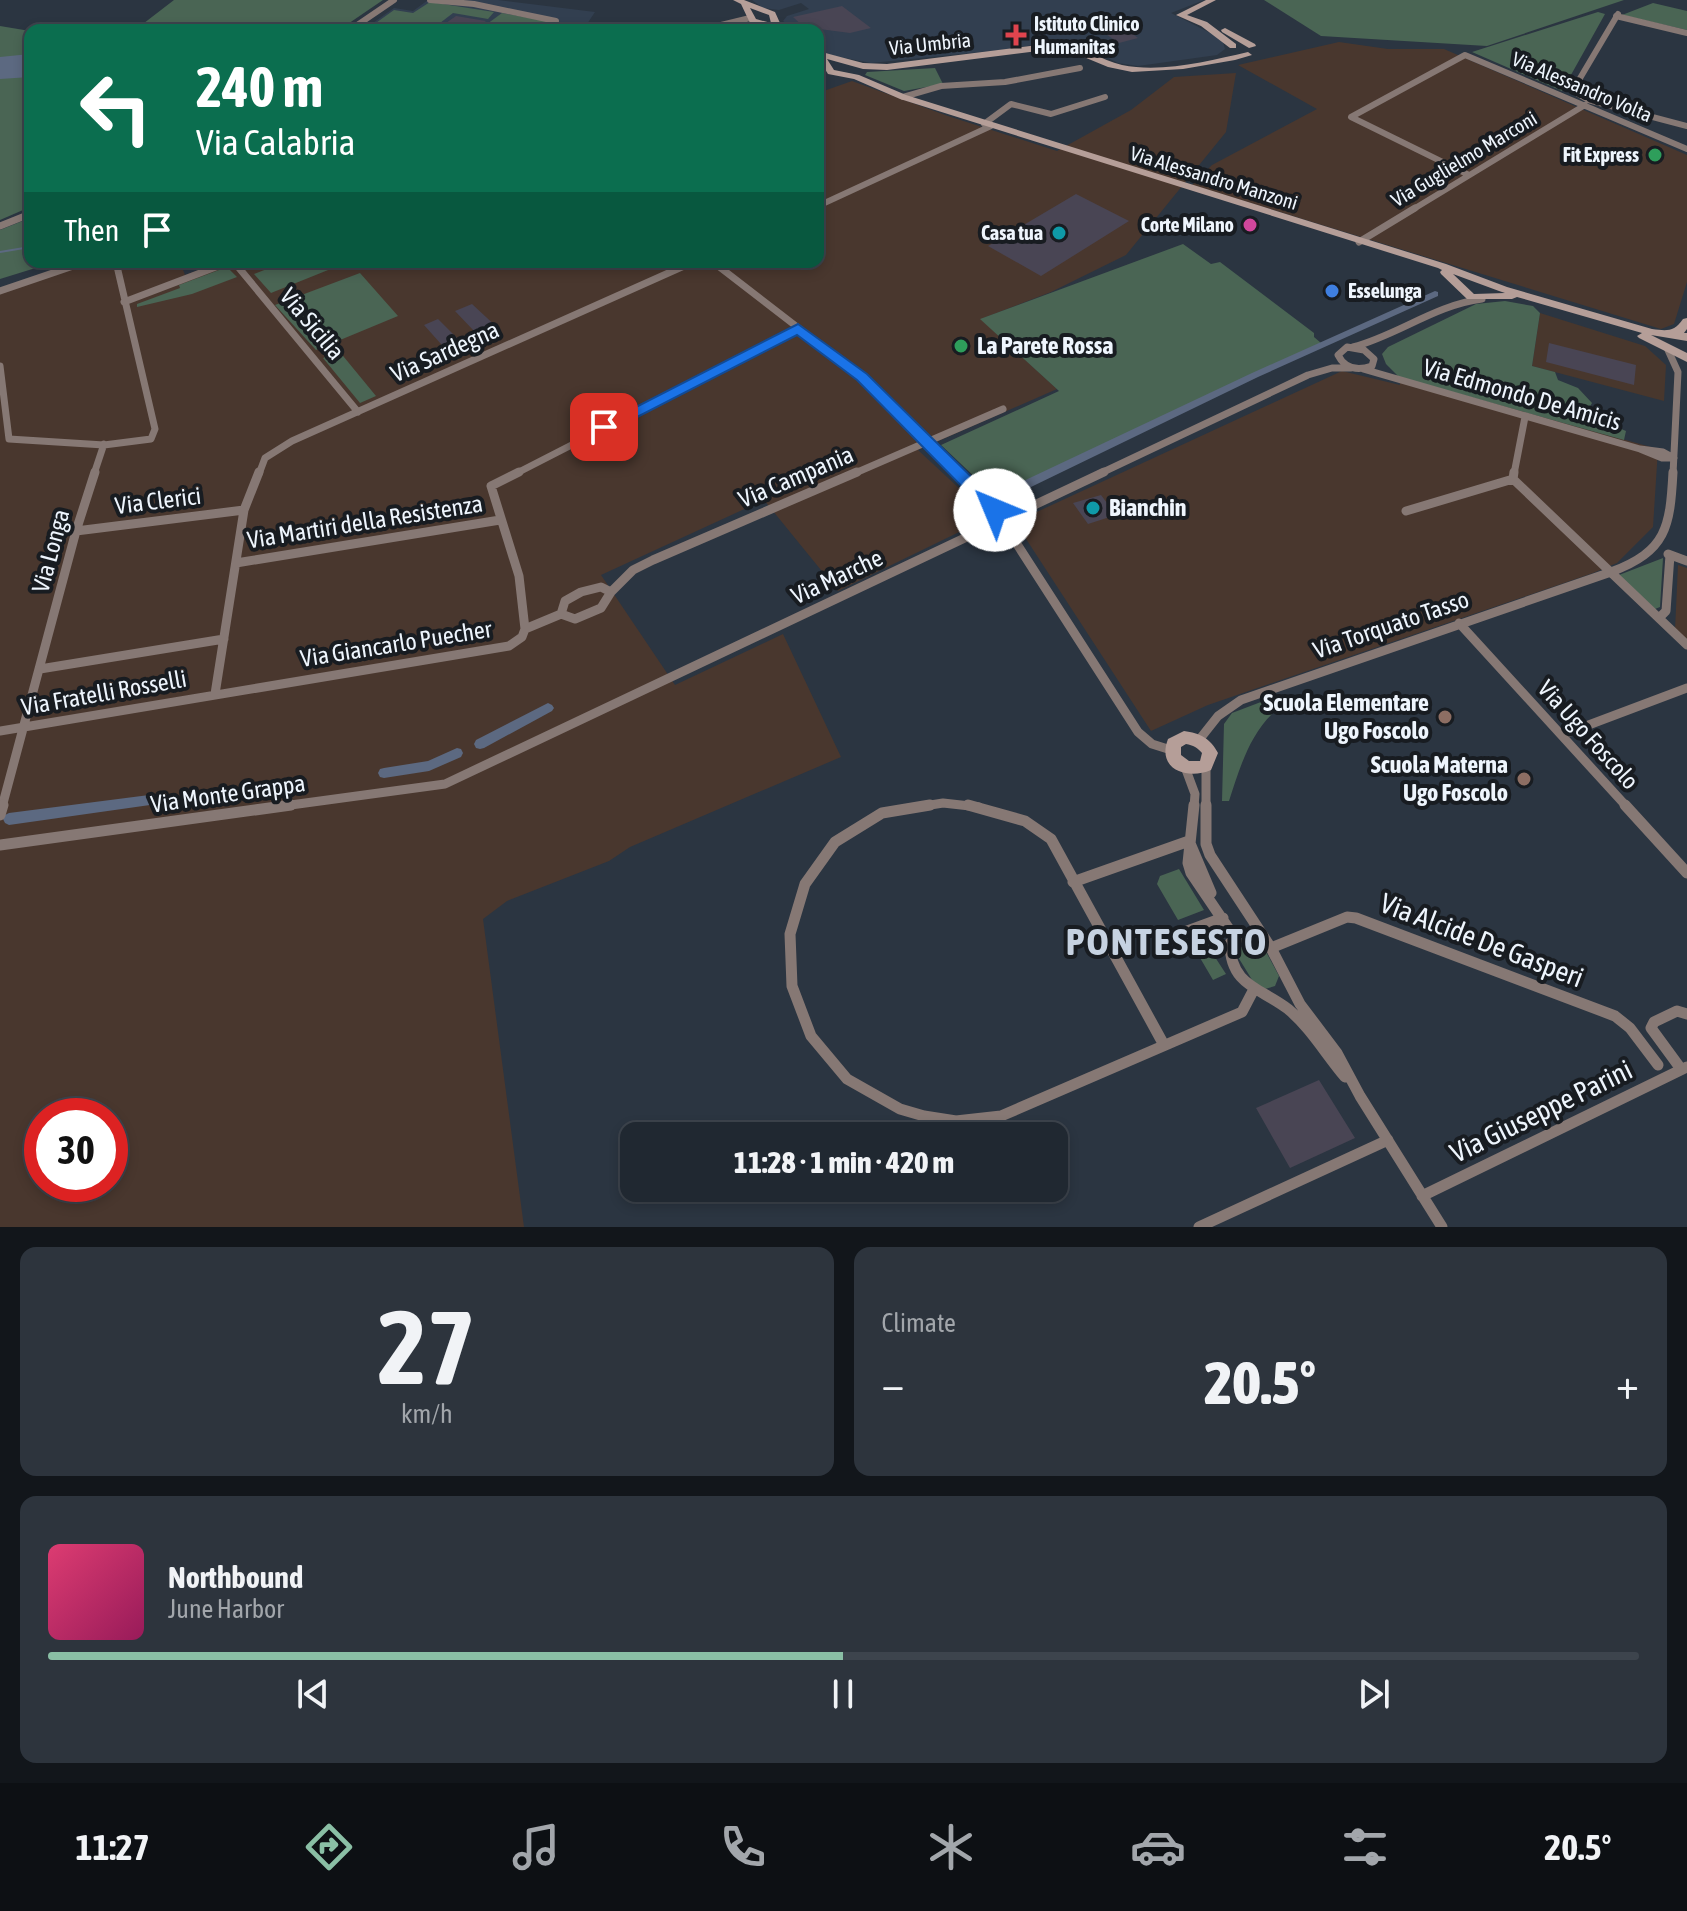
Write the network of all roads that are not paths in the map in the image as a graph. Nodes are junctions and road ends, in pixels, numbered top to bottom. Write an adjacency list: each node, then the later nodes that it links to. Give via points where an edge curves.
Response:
1 (394, 0): 10 (street)
2 (430, 0): 11 (street, via 554,19)
3 (741, 2): 5 (street); 6 (street)
4 (1205, 8): 8 (street, via 1201,19); 8 (street, via 1181,12); 17 (street)
5 (763, 12): 6 (street); 7 (street)
6 (750, 17): 9 (street); 12 (street)
7 (773, 18): 9 (street); 14 (street)
8 (1193, 20): 16 (street, via 1218,32)
9 (762, 22): 13 (street)
10 (359, 24)
11 (555, 24)
12 (724, 24)
13 (767, 24)
14 (777, 24)
15 (1687, 33): 28 (street, via 1617,15 1575,92)
16 (1233, 48): 17 (street); 19 (street)
17 (1250, 51): 19 (street)
18 (824, 57): 22 (street)
19 (1219, 59): 22 (street, Via Umbria, via 1134,70 1062,45)
20 (824, 62): 21 (street)
21 (828, 67): 22 (street); 22 (street, via 840,74)
22 (851, 68): 24 (street, Via Alessandro Manzoni)
23 (1080, 68): 24 (street, via 1005,82 941,86)
24 (903, 97): 27 (street, Via Alessandro Manzoni)
25 (1105, 97): 27 (street, via 1051,114 1011,104)
26 (1585, 105): 29 (street, Via Alessandro Volta); 30 (street, Via Guglielmo Marconi); 30 (street, Via Alessandro Volta, via 1465,55 1351,117)
27 (988, 125): 31 (street); 34 (street, Via Alessandro Manzoni)
28 (1687, 126)
29 (1687, 149)
30 (1469, 175): 34 (street, Via Guglielmo Marconi)
31 (824, 203)
32 (24, 216): 33 (street)
33 (0, 226)
34 (1359, 242): 35 (street, Via Alessandro Manzoni)
35 (1427, 262): 42 (street, Via Alessandro Manzoni); 44 (street, Via Alessandro Manzoni, via 1452,276)
36 (67, 268): 45 (street)
37 (117, 268): 47 (street)
38 (216, 268): 47 (street)
39 (237, 268): 65 (street, Via Sicilia)
40 (680, 268): 65 (street, Via Sardegna)
41 (721, 268): 49 (street)
42 (1472, 278): 43 (street, Via Alessandro Manzoni); 44 (street, via 1461,281)
43 (1489, 283): 46 (street, via 1496,291); 51 (street, Via Alessandro Manzoni)
44 (1460, 288): 46 (street, Via Alessandro Manzoni); 48 (street, via 1460,297)
45 (0, 291)
46 (1486, 298): 48 (street); 54 (street, Via Alessandro Manzoni, via 1534,300 1636,333)
47 (124, 302): 68 (street, via 155,429 145,443)
48 (1445, 309): 52 (street)
49 (798, 329): 67 (street, via 862,377); 73 (street, Via Giancarlo Puecher, via 491,486)
50 (1687, 329): 51 (street, Via Alessandro Manzoni)
51 (1671, 335): 54 (street, via 1662,341)
52 (1383, 339): 53 (street); 56 (street)
53 (1353, 347): 55 (street); 56 (street, Via Edmondo De Amicis)
54 (1668, 350): 57 (street, Via Alessandro Manzoni); 61 (street)
55 (1338, 355): 59 (street); 62 (street)
56 (1374, 358): 60 (street, via 1372,366); 63 (street, Via Edmondo De Amicis)
57 (1687, 359): 61 (street)
58 (0, 366): 68 (street, via 9,439)
59 (1351, 368): 60 (street, Via Edmondo De Amicis); 62 (street, Via Edmondo De Amicis)
60 (1363, 369): 63 (street, Via Edmondo De Amicis)
61 (1678, 372): 69 (street)
62 (1308, 375): 74 (street, Via Marche)
63 (1395, 379): 66 (street, Via Edmondo De Amicis)
64 (1003, 409): 67 (street, Via Campania)
65 (358, 412): 71 (street, Via Sardegna, via 265,458)
66 (1525, 417): 69 (street, Via Edmondo De Amicis); 70 (street)
67 (927, 442): 74 (street); 81 (street, Via Campania, via 653,560 633,570)
68 (104, 444): 75 (street, Via Longa)
69 (1674, 458): 76 (street, via 1671,516)
70 (1513, 479): 72 (street); 80 (street)
71 (244, 510): 75 (street, Via Clerici); 79 (street, Via Sardegna)
72 (1406, 511)
73 (500, 520): 79 (street, Via Martiri della Resistenza); 85 (street, Via Giancarlo Puecher, via 519,576)
74 (1002, 520): 95 (street, via 1138,732); 98 (street, Via Marche)
75 (76, 531): 88 (street, Via Longa)
76 (1657, 546): 77 (street); 80 (street, Via Torquato Tasso)
77 (1670, 555): 78 (street); 83 (street, via 1666,611)
78 (1687, 561)
79 (236, 563): 86 (street, Via Sardegna)
80 (1611, 572): 83 (street); 84 (street, Via Torquato Tasso)
81 (611, 592): 82 (street, Via Campania, via 593,612 575,619); 82 (street, Via Campania, via 601,587 581,592 565,601)
82 (561, 614): 85 (street, Via Campania)
83 (1659, 618): 87 (street)
84 (1459, 623): 93 (street, Via Ugo Foscolo); 94 (street, Via Torquato Tasso, via 1241,700 1218,716)
85 (525, 629): 90 (street, Via Giancarlo Puecher, via 509,646)
86 (224, 639): 88 (street); 90 (street, Via Sardegna)
87 (1687, 645)
88 (40, 669): 91 (street, Via Longa)
89 (1687, 688): 93 (street)
90 (215, 694): 91 (street, Via Fratelli Rosselli)
91 (23, 727): 92 (street, Via Fratelli Rosselli); 99 (street, Via Longa)
92 (0, 731)
93 (1562, 735): 102 (street, Via Ugo Foscolo)
94 (1199, 740): 95 (street, via 1184,737); 96 (street, via 1210,753)
95 (1171, 750): 97 (street)
96 (1206, 765): 97 (street); 107 (street, via 1206,844)
97 (1185, 767): 100 (street, via 1195,794)
98 (460, 778): 101 (street, Via Monte Grappa, via 410,790)
99 (0, 815)
100 (1189, 841): 103 (street); 104 (street, via 1191,873)
101 (0, 845)
102 (1687, 873)
103 (1073, 882): 112 (street); 112 (street, via 1046,833 990,809 929,803 871,819 823,855 793,908 788,972 795,1005 810,1036 835,1069 879,1101 926,1118 963,1121 1001,1116)
104 (1220, 913): 105 (street); 106 (street)
105 (1182, 933)
106 (1235, 938): 107 (street, via 1245,934); 109 (street, via 1230,956)
107 (1267, 943): 108 (street); 113 (street, Via Alcide De Gasperi, via 1356,918 1615,1016)
108 (1287, 982): 110 (street); 115 (street)
109 (1253, 991): 110 (street); 112 (street, via 1242,1012)
110 (1269, 996): 115 (street, via 1289,1010)
111 (1687, 1014): 114 (street, Via Giuseppe Parini, via 1677,1011 1651,1028)
112 (1164, 1045)
113 (1658, 1065)
114 (1684, 1068): 117 (street, Via Giuseppe Parini)
115 (1360, 1096): 116 (street)
116 (1388, 1140): 117 (street); 118 (street)
117 (1422, 1196): 119 (street)
118 (1199, 1227)
119 (1442, 1227)

